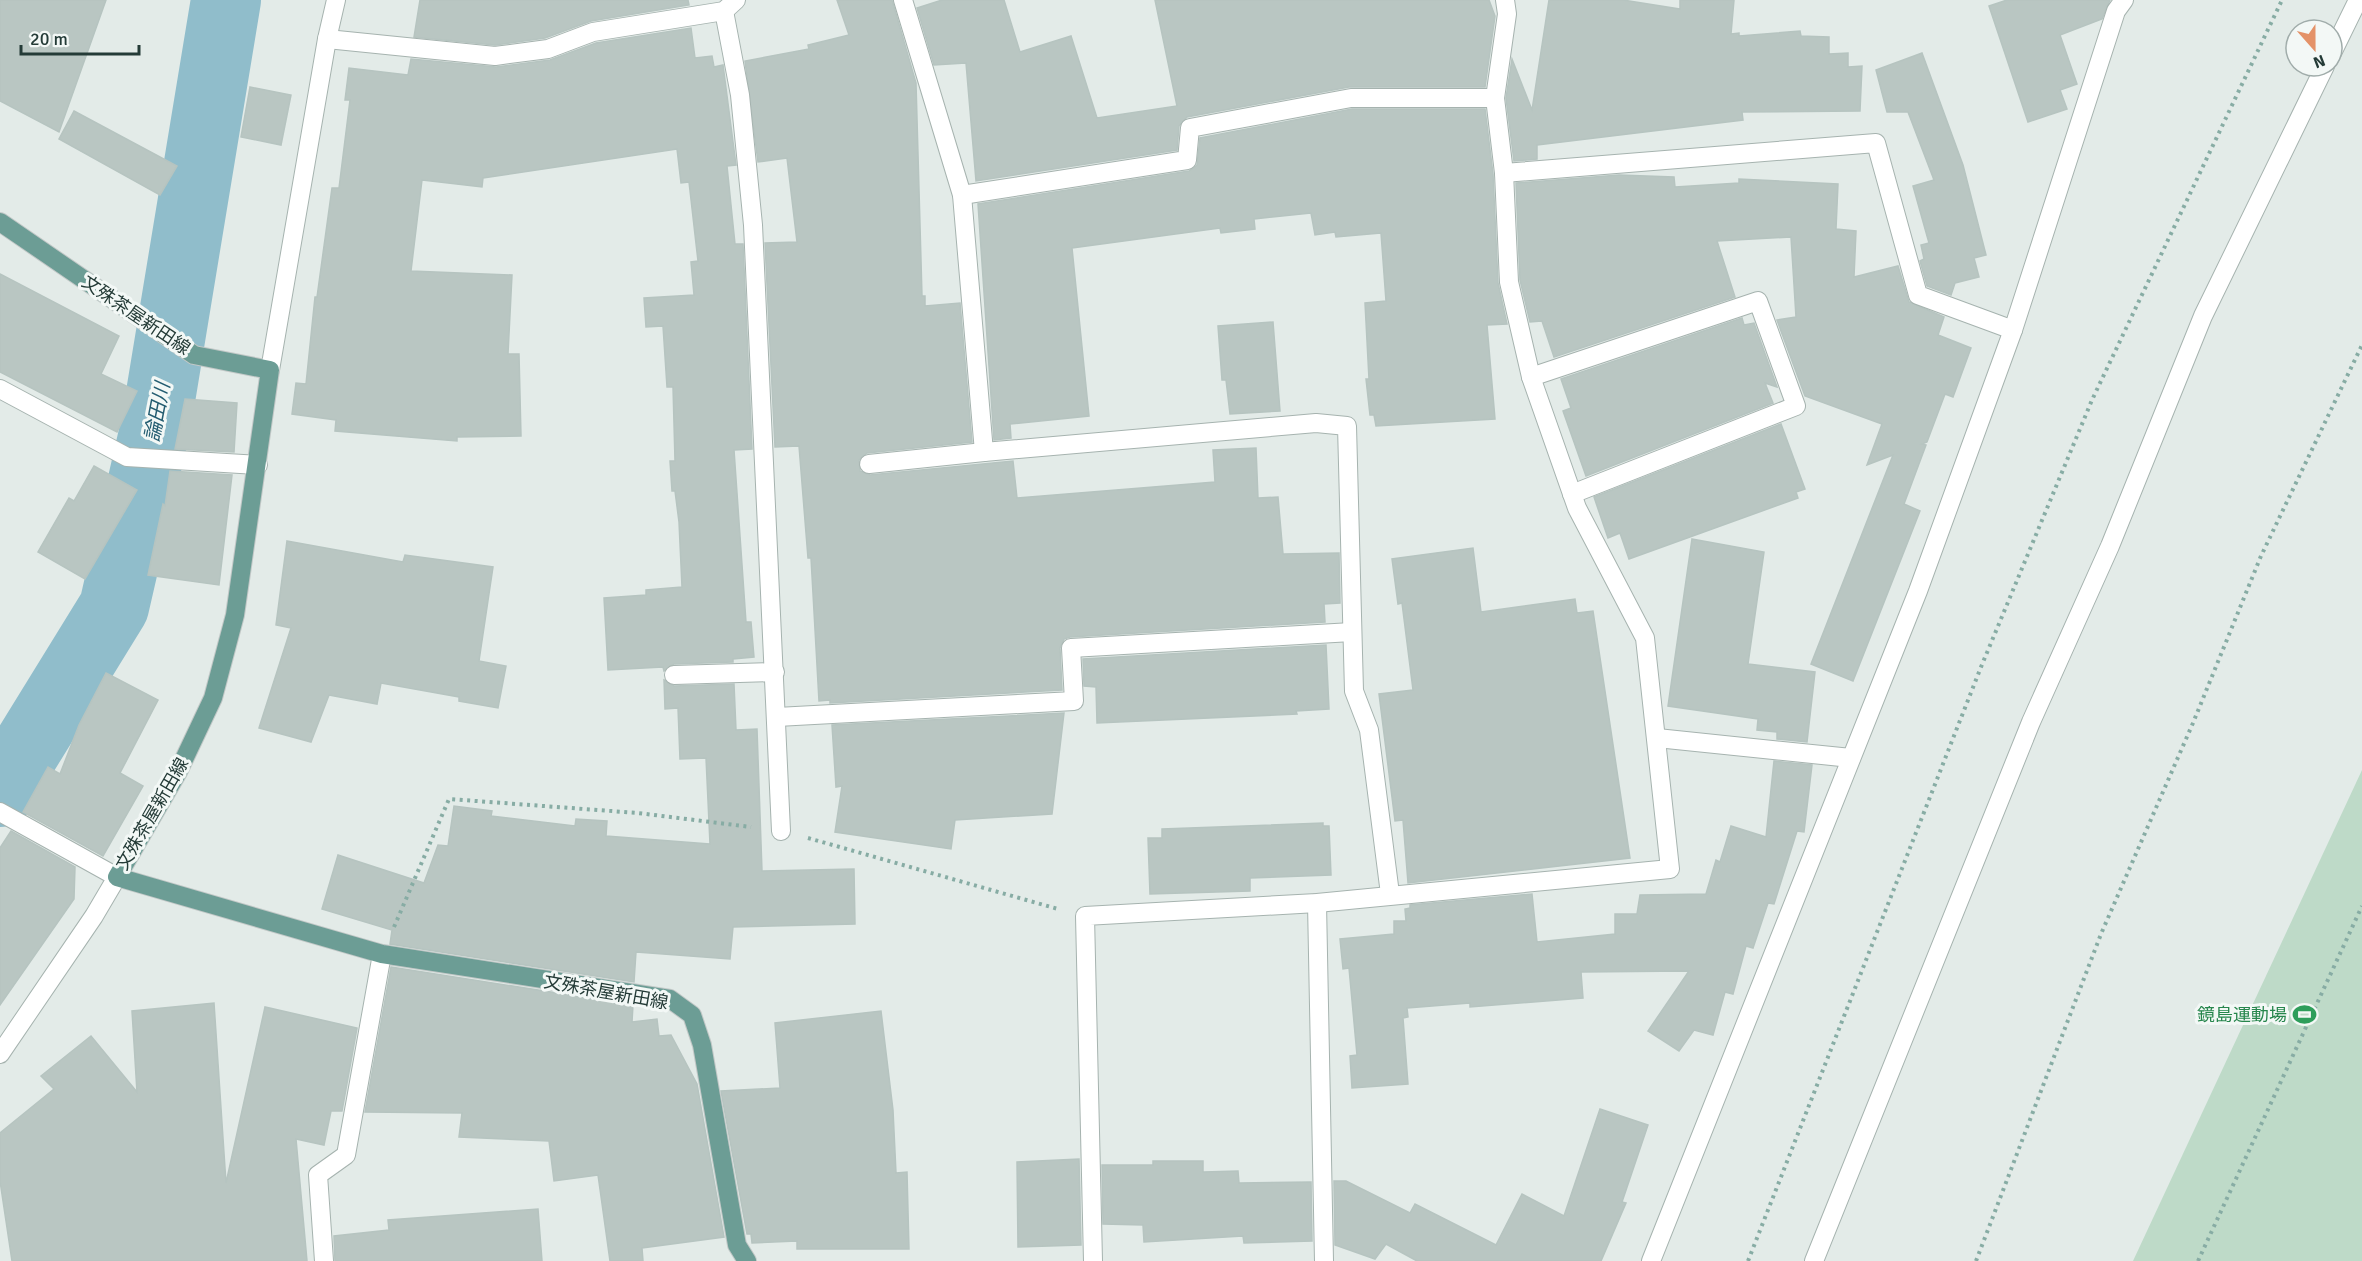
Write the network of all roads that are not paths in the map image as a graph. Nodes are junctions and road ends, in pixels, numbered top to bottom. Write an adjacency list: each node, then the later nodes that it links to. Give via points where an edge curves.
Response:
1 (336, 0): 8 (street)
2 (903, 0): 12 (street)
3 (1505, 0): 10 (street, via 1507,14)
4 (2124, 0): 14 (street, via 2116,11)
5 (2358, 0): 7 (street)
6 (730, 6): 8 (street, via 593,32 548,49 495,56); 23 (street, via 753,225)
7 (2344, 28)
8 (327, 39): 15 (street)
9 (2319, 78): 40 (street, via 2204,316 2110,546 2031,722)
10 (1495, 98): 11 (street); 12 (street, via 1351,98 1190,128 1187,160)
11 (1504, 173): 14 (street, via 1876,143 1918,295); 16 (street, via 1509,282)
12 (962, 195): 18 (street)
13 (0, 222): 15 (main road, 文殊茶屋新田線, via 194,355)
14 (2013, 330): 27 (street, via 1918,591)
15 (270, 370): 20 (main road, 文殊茶屋新田線)
16 (1531, 377): 21 (street); 21 (street, via 1758,301 1796,406)
17 (0, 389): 20 (street, via 127,457)
18 (984, 452): 19 (street); 22 (street, via 1316,423 1347,426)
19 (869, 464)
20 (258, 465): 30 (main road, 文殊茶屋新田線, via 236,615 213,698 178,772)
21 (1572, 494): 26 (street, via 1645,638)
22 (1352, 632): 25 (street, via 1071,648 1074,701); 31 (street, via 1354,691 1369,730)
23 (775, 672): 24 (street); 25 (street)
24 (674, 675)
25 (777, 717): 29 (street)
26 (1657, 738): 27 (street); 31 (street, via 1670,869)
27 (1851, 758): 39 (street)
28 (0, 812): 30 (street)
29 (781, 831)
30 (117, 877): 33 (main road, 文殊茶屋新田線); 34 (street)
31 (1390, 894): 32 (street)
32 (1317, 903): 37 (street, via 1084,916); 38 (street)
33 (382, 954): 35 (street, via 346,1155 318,1175); 36 (main road, 文殊茶屋新田線, via 670,999 693,1015 702,1045 737,1245)
34 (0, 1054)
35 (324, 1261)
36 (747, 1261)
37 (1093, 1261)
38 (1324, 1261)
39 (1651, 1261)
40 (1814, 1261)

